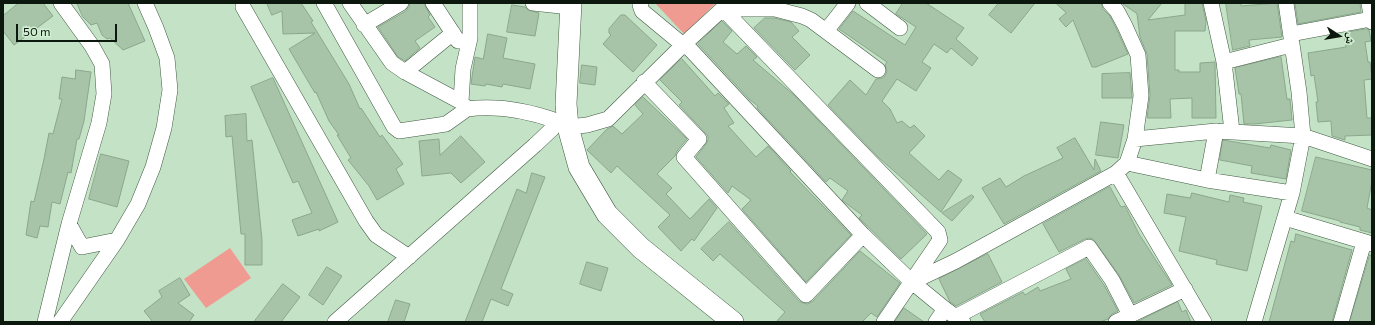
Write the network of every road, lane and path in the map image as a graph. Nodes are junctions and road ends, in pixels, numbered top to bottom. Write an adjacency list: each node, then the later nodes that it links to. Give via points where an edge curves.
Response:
1 (61, 3): 42 (street, via 102,64 104,94 99,123)
2 (145, 3): 44 (street, via 167,58 170,90 164,128 153,167 138,204)
3 (324, 3): 31 (street, via 394,127 400,131 446,124)
4 (350, 3): 20 (street)
5 (401, 3): 20 (street)
6 (432, 3): 23 (street)
7 (470, 3): 26 (street, via 470,38)
8 (533, 3): 16 (street)
9 (641, 3): 25 (street, via 642,11)
10 (848, 3): 22 (street)
11 (867, 3): 21 (street)
12 (1110, 3): 36 (street, via 1125,26 1138,56 1141,96)
13 (1211, 3): 27 (street)
14 (1286, 3): 24 (street)
15 (1369, 3): 19 (street)
16 (570, 5): 32 (main road)
17 (726, 6): 22 (street, via 775,9 802,16); 25 (street); 47 (street, via 938,232 940,240)
18 (244, 7): 46 (street, via 366,221 376,235)
19 (1371, 21): 24 (street)
20 (364, 25): 29 (street, via 392,63)
21 (900, 28)
22 (826, 31): 28 (street)
23 (452, 33): 26 (street); 29 (street)
24 (1291, 39): 27 (street); 35 (street, via 1300,92)
25 (683, 45): 30 (street); 43 (street, via 689,48)
26 (467, 53): 31 (street, via 463,69)
27 (1224, 62): 34 (street)
28 (878, 70)
29 (404, 72): 31 (street)
30 (644, 82): 32 (street, via 608,119 587,125); 43 (street, via 699,138 684,157 806,295)
31 (464, 106): 32 (street, via 518,111)
32 (564, 122): 46 (street, via 552,129); 54 (main road, via 579,167 607,214 641,248)
33 (1216, 131): 34 (street); 36 (street); 39 (street)
34 (1232, 131): 35 (street)
35 (1303, 136): 37 (street); 40 (street)
36 (1135, 139): 38 (street)
37 (1372, 159)
38 (1122, 168): 39 (street); 47 (street, via 956,261); 48 (street)
39 (1207, 180): 40 (street)
40 (1292, 194): 41 (street)
41 (1285, 218): 45 (street); 58 (street)
42 (69, 224): 44 (street, via 82,247); 51 (street)
43 (863, 235): 47 (street)
44 (116, 240): 52 (street)
45 (1368, 243): 59 (street)
46 (409, 257): 53 (street)
47 (912, 282): 49 (street); 55 (street)
48 (1185, 289): 50 (street); 57 (street)
49 (954, 316): 50 (street, via 1089,247 1112,280); 56 (street)
50 (1125, 319)
51 (45, 322)
52 (60, 322)
53 (335, 322)
54 (734, 322)
55 (884, 322)
56 (936, 322)
57 (1204, 322)
58 (1254, 322)
59 (1341, 322)

